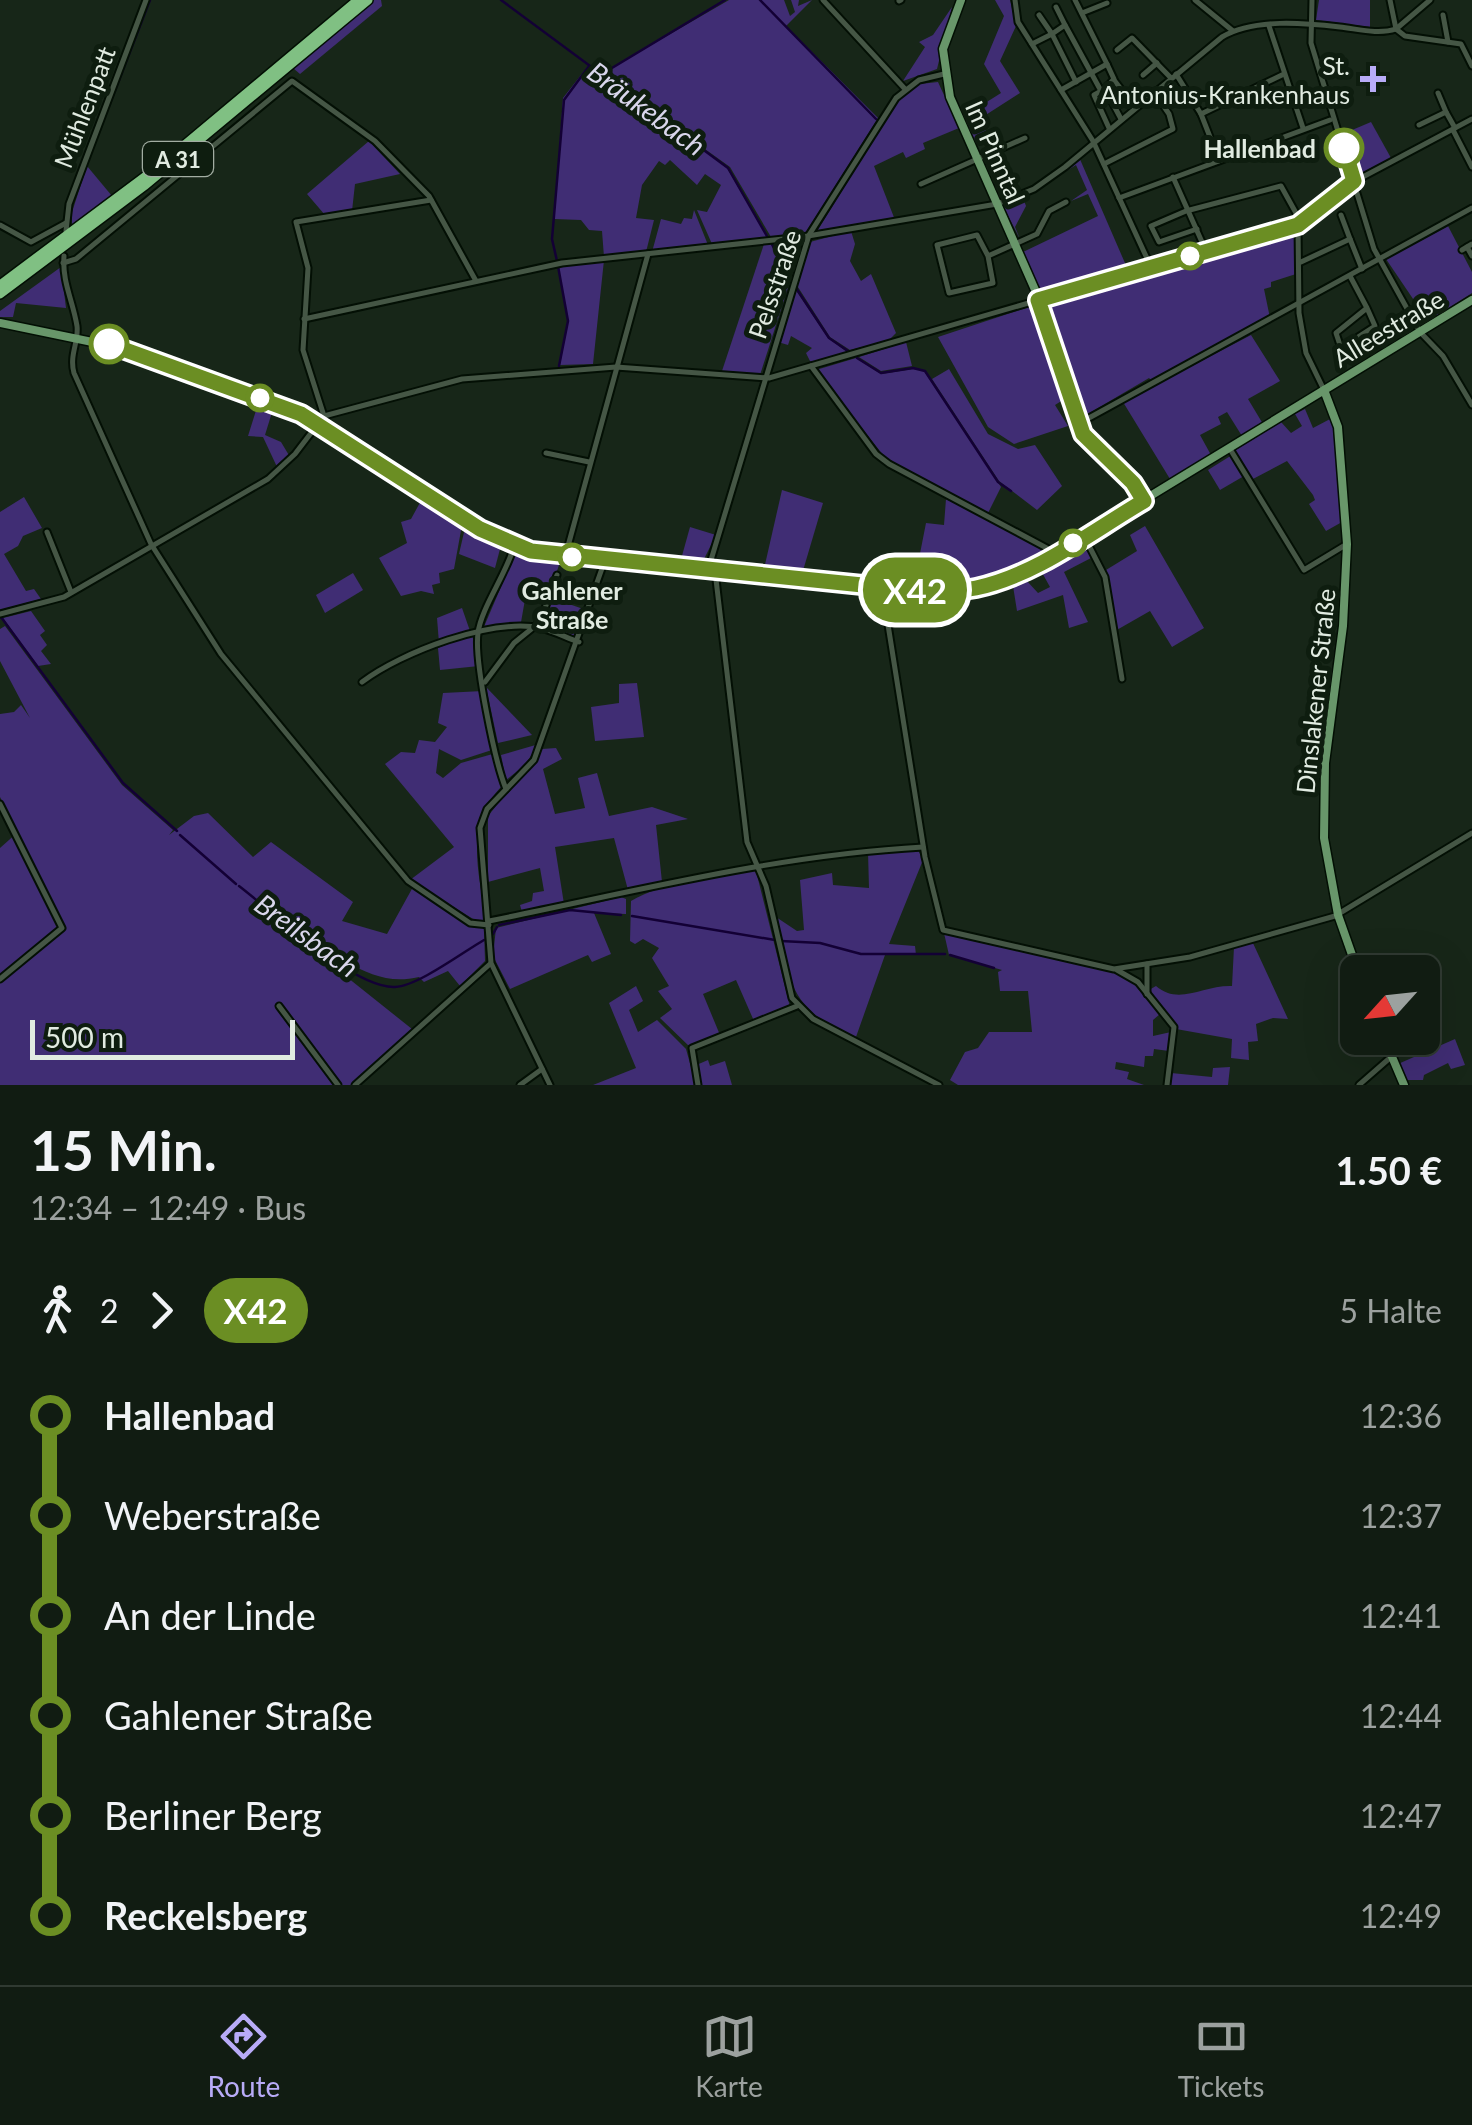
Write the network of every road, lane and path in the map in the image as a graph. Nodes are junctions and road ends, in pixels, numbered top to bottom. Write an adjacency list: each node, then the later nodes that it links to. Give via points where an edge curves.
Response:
1 (146, 0): 68 (street, Mühlenpatt, via 66,227 31,242)
2 (358, 0): 84 (highway, A 31, via 162,164)
3 (368, 0): 85 (highway, A 31, via 144,186)
4 (823, 0): 36 (street)
5 (961, 0): 30 (main road, via 945,35)
6 (1016, 0): 24 (street, via 1017,20)
7 (1075, 0): 14 (street)
8 (1195, 0): 21 (street)
9 (1312, 0): 17 (street)
10 (1390, 0): 20 (street)
11 (1430, 0): 20 (street)
12 (1107, 3): 14 (street)
13 (1056, 7): 18 (street)
14 (1082, 13): 27 (street)
15 (1039, 14): 22 (street)
16 (1445, 16): 23 (street)
17 (1309, 24): 19 (street); 20 (street); 58 (street)
18 (1066, 26): 22 (street); 29 (street)
19 (1269, 26): 21 (street); 31 (street)
20 (1396, 29): 23 (street)
21 (1233, 30): 33 (street)
22 (1052, 34): 24 (street); 35 (street)
23 (1448, 42): 28 (street, via 1461,44)
24 (1032, 44): 37 (street)
25 (1116, 50): 26 (street, via 1132,38)
26 (1157, 62): 32 (street); 33 (street)
27 (1107, 64): 29 (street); 34 (street)
28 (1472, 66)
29 (1091, 73): 35 (street); 38 (street)
30 (944, 74): 36 (street); 54 (main road, Im Pinntal)
31 (1284, 74): 43 (street); 49 (street)
32 (1143, 75)
33 (1174, 76): 39 (street); 43 (street)
34 (1114, 80): 38 (street); 40 (street)
35 (1076, 82): 37 (street)
36 (905, 89): 70 (street, Pelsstraße)
37 (1061, 90): 52 (street)
38 (1103, 90): 44 (street); 48 (street, via 1093,98)
39 (1154, 92): 44 (street); 55 (street, via 1174,129)
40 (1124, 93)
41 (1438, 94): 42 (street)
42 (1446, 112): 47 (street); 50 (street)
43 (1202, 114): 53 (street)
44 (1121, 119): 48 (street)
45 (1472, 119): 50 (street)
46 (1330, 120): 49 (street)
47 (1419, 125)
48 (1108, 128): 52 (street)
49 (1303, 128): 53 (street)
50 (1454, 129): 56 (street); 58 (street)
51 (1024, 138): 54 (street)
52 (1094, 140): 55 (street); 63 (street, via 1040,186)
53 (1219, 160): 57 (street)
54 (978, 162): 59 (street); 63 (main road, Im Pinntal)
55 (1104, 164): 60 (street)
56 (1472, 167)
57 (1173, 177): 60 (street); 65 (street)
58 (1354, 181): 67 (street); 78 (street)
59 (921, 184)
60 (1119, 198): 80 (street)
61 (432, 200): 83 (street); 90 (street, via 298,220 308,268); 93 (street, via 375,141 289,81 76,258 64,259)
62 (1066, 202): 72 (street, Im Pinntal, via 1049,211 1038,233)
63 (998, 204): 70 (street); 72 (main road, Im Pinntal)
64 (1472, 208): 78 (street)
65 (1189, 212): 67 (street, via 1281,186); 69 (street); 69 (street, via 1151,225 1156,240)
66 (1341, 215): 71 (street)
67 (1300, 224): 74 (street); 79 (street)
68 (0, 225)
69 (1196, 228): 74 (street)
70 (809, 235): 75 (street); 96 (street, Pelsstraße)
71 (1350, 239): 79 (street); 81 (street)
72 (1015, 244): 76 (street, Im Pinntal); 86 (main road, Im Pinntal)
73 (1467, 247): 77 (street)
74 (1206, 251): 80 (street)
75 (648, 254): 83 (street); 95 (street)
76 (988, 256): 76 (street, via 994,282 949,294 937,245 977,234)
77 (1472, 256)
78 (1379, 260): 81 (street); 92 (street)
79 (1300, 262): 88 (street)
80 (1151, 267): 86 (street)
81 (1362, 270): 82 (street)
82 (1350, 276): 88 (street); 89 (street)
83 (476, 281): 90 (street)
84 (0, 285)
85 (0, 294)
86 (1038, 300): 94 (street); 100 (main road, Im Pinntal)
87 (1472, 300): 92 (main road, Alleestraße)
88 (1298, 306): 97 (street, via 1306,353); 100 (street)
89 (1367, 308): 89 (street, via 1336,333 1339,347 1375,326)
90 (304, 319): 99 (street, via 303,350)
91 (0, 323): 93 (main road, Alleestraße)
92 (1420, 332): 97 (main road, Alleestraße); 98 (street)
93 (76, 336): 99 (main road, Alleestraße); 108 (street, via 74,372)
94 (812, 366): 96 (street); 111 (street, via 888,464)
95 (616, 367): 96 (street); 99 (street, via 496,373); 103 (street)
96 (763, 378): 113 (street, Pelsstraße)
97 (1324, 390): 101 (main road, Alleestraße); 107 (main road, Dinslakener Straße, via 1334,410)
98 (1472, 405)
99 (321, 419): 108 (street, via 280,471); 109 (main road, Alleestraße)
100 (1078, 424): 104 (main road, Im Pinntal)
101 (1230, 448): 104 (main road, Alleestraße); 107 (street, via 1304,570)
102 (546, 453): 103 (street)
103 (588, 462): 110 (street)
104 (1144, 501): 106 (main road, Alleestraße)
105 (46, 532): 116 (street)
106 (1084, 536): 111 (main road, Alleestraße); 121 (street, via 1106,577)
107 (1347, 544): 129 (main road, Dinslakener Straße, via 1322,805)
108 (153, 546): 116 (street); 130 (street, via 221,654 408,881 470,923)
109 (514, 546): 112 (main road, Alleestraße); 119 (street)
110 (568, 546)
111 (1056, 553): 115 (main road, Alleestraße, via 977,588)
112 (605, 560): 113 (main road, Alleestraße); 120 (street)
113 (712, 570): 115 (main road, Alleestraße); 128 (street, via 747,842)
114 (557, 575): 118 (street)
115 (882, 587): 127 (street)
116 (72, 592): 117 (street)
117 (0, 614)
118 (533, 628): 119 (street); 120 (street); 123 (street)
119 (478, 631): 122 (street); 123 (street)
120 (579, 642): 124 (street, via 534,760)
121 (1122, 679)
122 (362, 682)
123 (484, 685): 124 (street)
124 (506, 789): 130 (street, via 486,809 480,828)
125 (0, 804): 135 (street, via 62,928)
126 (1472, 832): 129 (street)
127 (924, 846): 128 (street); 134 (street, via 942,930)
128 (758, 866): 130 (street); 138 (street)
129 (1338, 914): 131 (main road, Dinslakener Straße); 133 (street)
130 (489, 924): 132 (street)
131 (1352, 955)
132 (491, 963): 140 (street); 142 (street)
133 (1148, 964): 134 (street); 136 (street)
134 (1114, 970): 136 (street, via 1130,975)
135 (0, 979)
136 (1147, 994): 147 (street, via 1174,1030)
137 (279, 1006): 141 (street)
138 (797, 1006): 145 (street, via 690,1050); 146 (street)
139 (1392, 1056): 148 (street); 149 (main road)
140 (542, 1068): 143 (street); 144 (street)
141 (338, 1085)
142 (355, 1085)
143 (520, 1085)
144 (550, 1085)
145 (698, 1085)
146 (939, 1085)
147 (1167, 1085)
148 (1359, 1085)
149 (1404, 1085)

